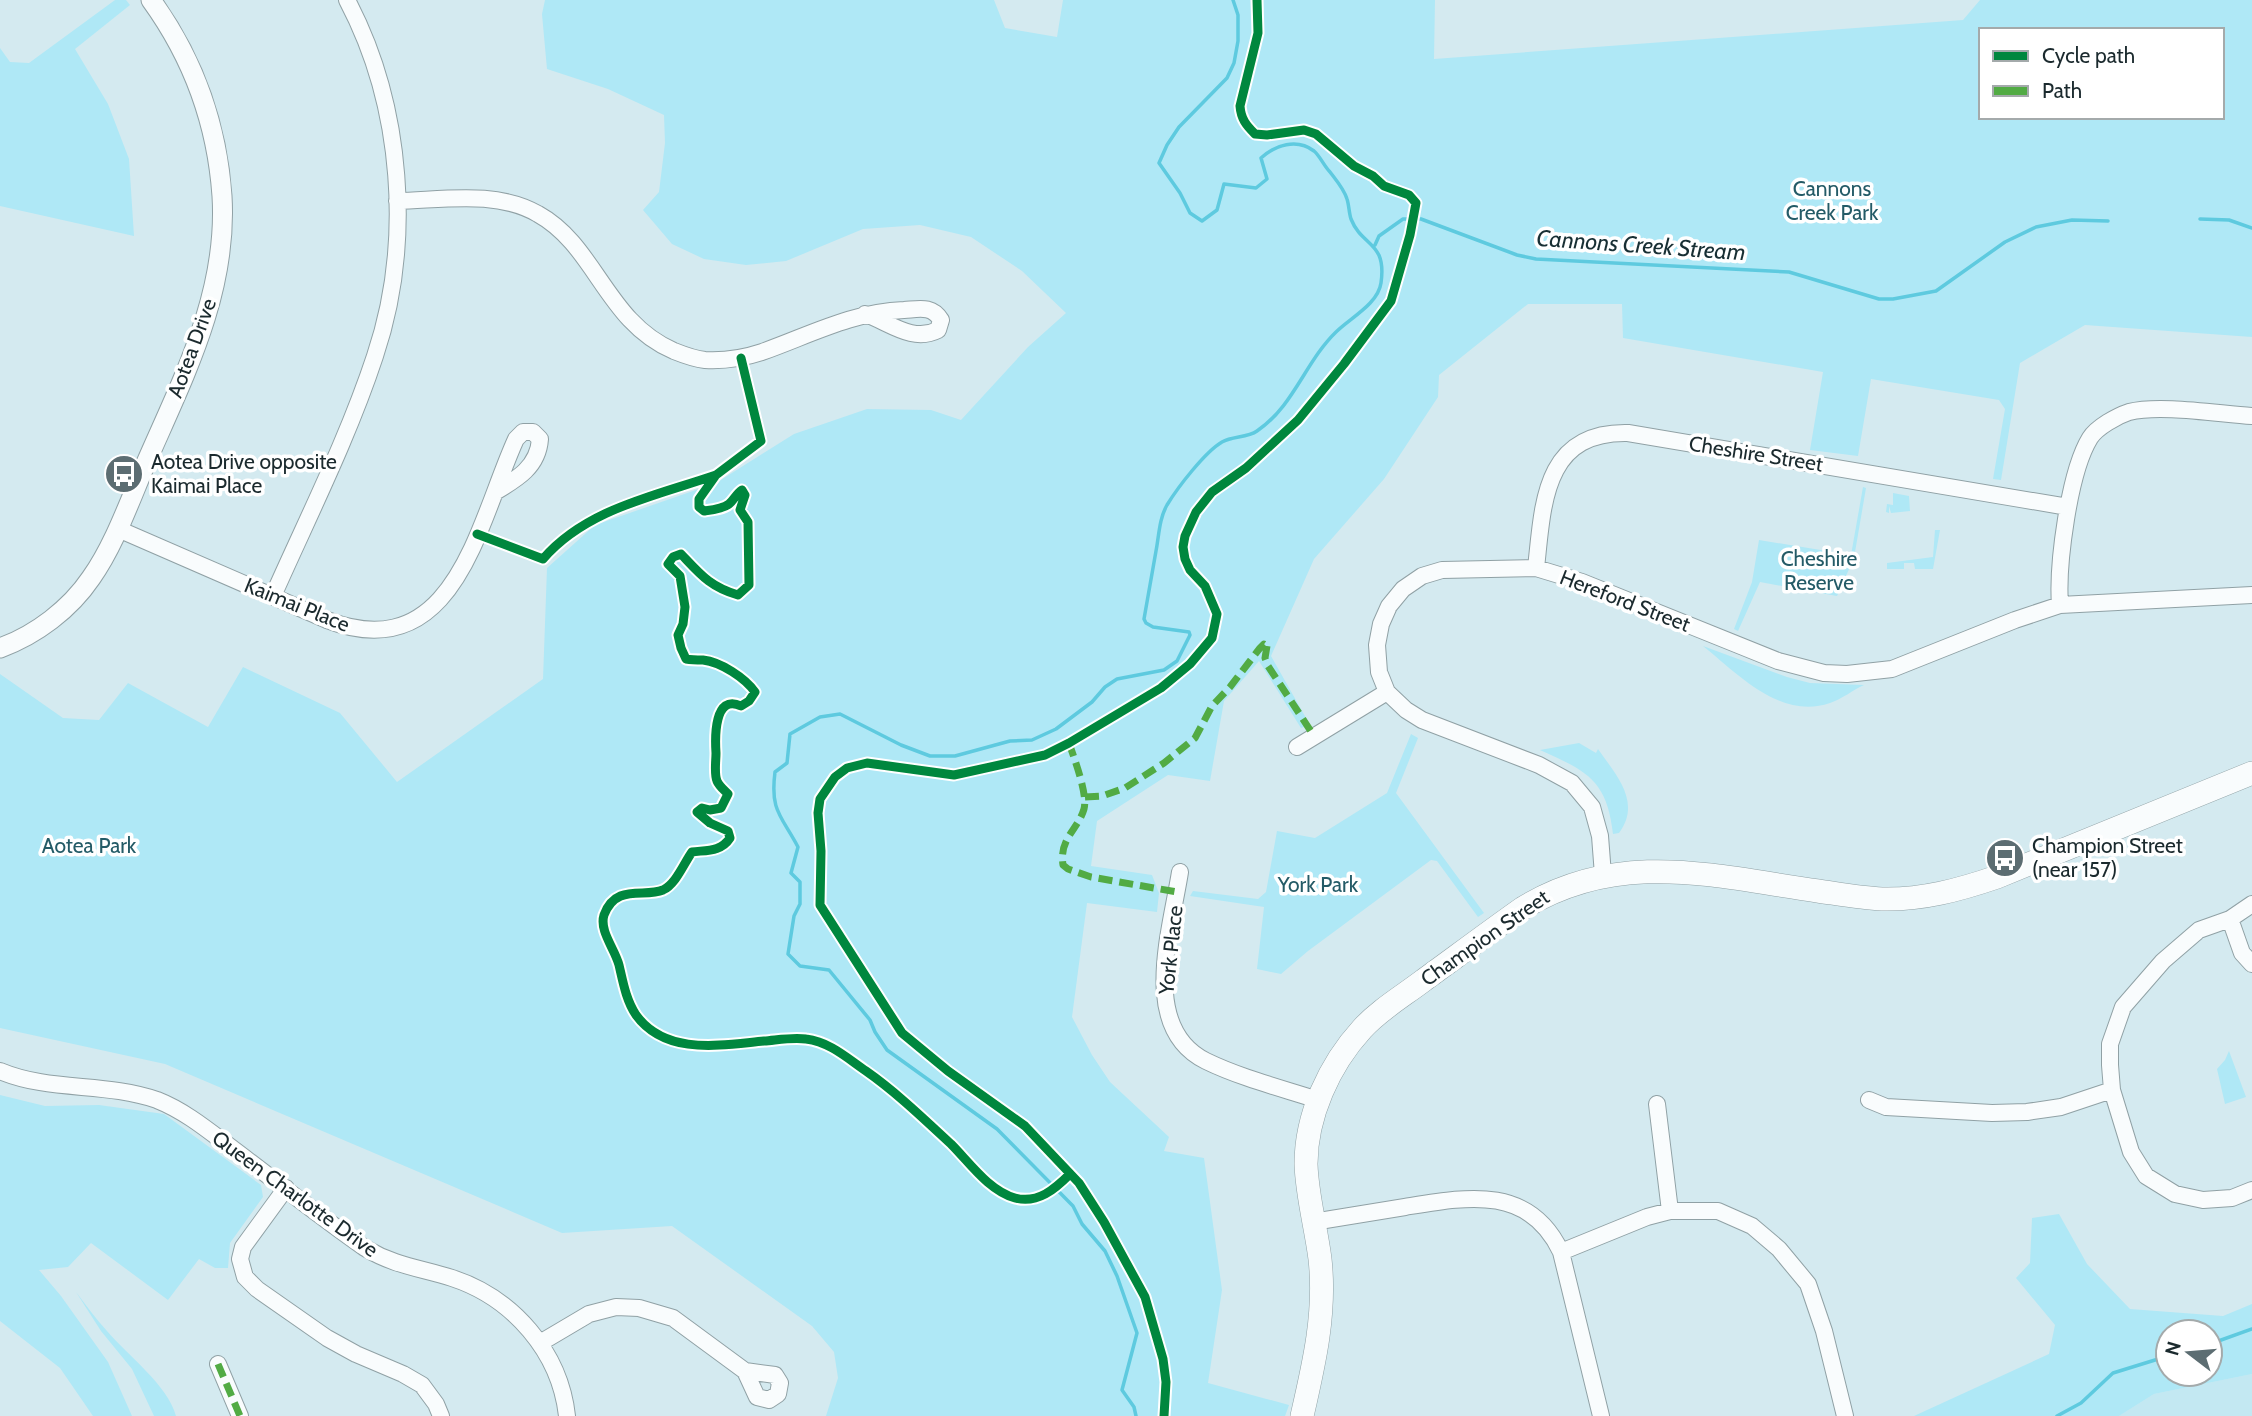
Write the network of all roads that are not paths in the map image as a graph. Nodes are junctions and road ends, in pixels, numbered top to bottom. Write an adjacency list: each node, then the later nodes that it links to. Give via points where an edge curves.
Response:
1 (151, 0): 8 (street, Aotea Drive, via 182,47 215,138 222,238 201,335)
2 (347, 0): 3 (street, via 375,66 384,102)
3 (397, 201): 4 (street, via 499,200 538,214 573,244 644,334 662,346 702,360 741,358); 11 (street, via 392,284 376,354)
4 (865, 314)
5 (2252, 416): 7 (street, via 2150,409 2128,412 2091,436)
6 (495, 492): 11 (street, Kaimai Place, via 450,589 435,606 409,622 392,628 358,629)
7 (2068, 507): 9 (street, Cheshire Street, via 1609,432 1589,438 1555,470 1544,498); 12 (street)
8 (118, 529): 11 (street, Kaimai Place); 13 (street, Aotea Drive, via 92,578 71,602 39,628)
9 (1536, 568): 12 (street, Hereford Street, via 1777,661 1824,673 1892,669); 14 (street, Hereford Street, via 1442,570 1403,589 1389,606 1377,645 1379,672)
10 (2252, 595): 12 (street, Hereford Street)
11 (273, 596)
12 (2060, 605)
13 (0, 648)
14 (1387, 692): 15 (street); 18 (street, via 1422,720 1539,765 1572,783 1591,807 1600,836)
15 (1297, 747)
16 (2252, 773): 18 (main road, Champion Street, via 1997,877 1932,896 1856,897 1662,871)
17 (1180, 872): 24 (street, York Place, via 1164,981 1166,1011 1177,1034 1205,1060)
18 (1603, 875): 24 (main road, Champion Street, via 1543,896 1385,1009 1353,1040)
19 (2252, 904): 20 (street)
20 (2230, 919): 21 (street, via 2242,953); 23 (street, via 2199,930 2163,961 2123,1007 2110,1044)
21 (2252, 964)
22 (0, 1071): 27 (street, Queen Charlotte Drive, via 29,1080 136,1093 159,1101 192,1119)
23 (2112, 1090): 25 (street, via 2060,1107 1992,1113 1886,1107); 28 (street, via 2131,1152 2146,1176 2175,1194 2203,1200 2232,1198)
24 (1318, 1100): 30 (main road, Champion Street, via 1306,1163)
25 (1870, 1100)
26 (1657, 1104): 29 (street)
27 (286, 1188): 32 (street, Queen Charlotte Drive, via 377,1255 453,1278 489,1295); 36 (street, via 243,1247 240,1259 245,1277 327,1338 422,1385)
28 (2252, 1190)
29 (1670, 1211): 31 (street); 40 (street, via 1718,1211 1752,1226 1786,1258 1808,1284)
30 (1313, 1222): 31 (street, via 1456,1198 1485,1198 1532,1215 1553,1234); 38 (main road, Champion Street, via 1320,1261 1321,1316)
31 (1562, 1252): 39 (street)
32 (540, 1343): 34 (street, via 589,1314 616,1307 639,1308 673,1318); 37 (street, Queen Charlotte Drive, via 560,1382)
33 (218, 1364): 35 (street)
34 (745, 1371)
35 (240, 1416)
36 (441, 1416)
37 (567, 1416)
38 (1302, 1416)
39 (1601, 1416)
40 (1844, 1416)

